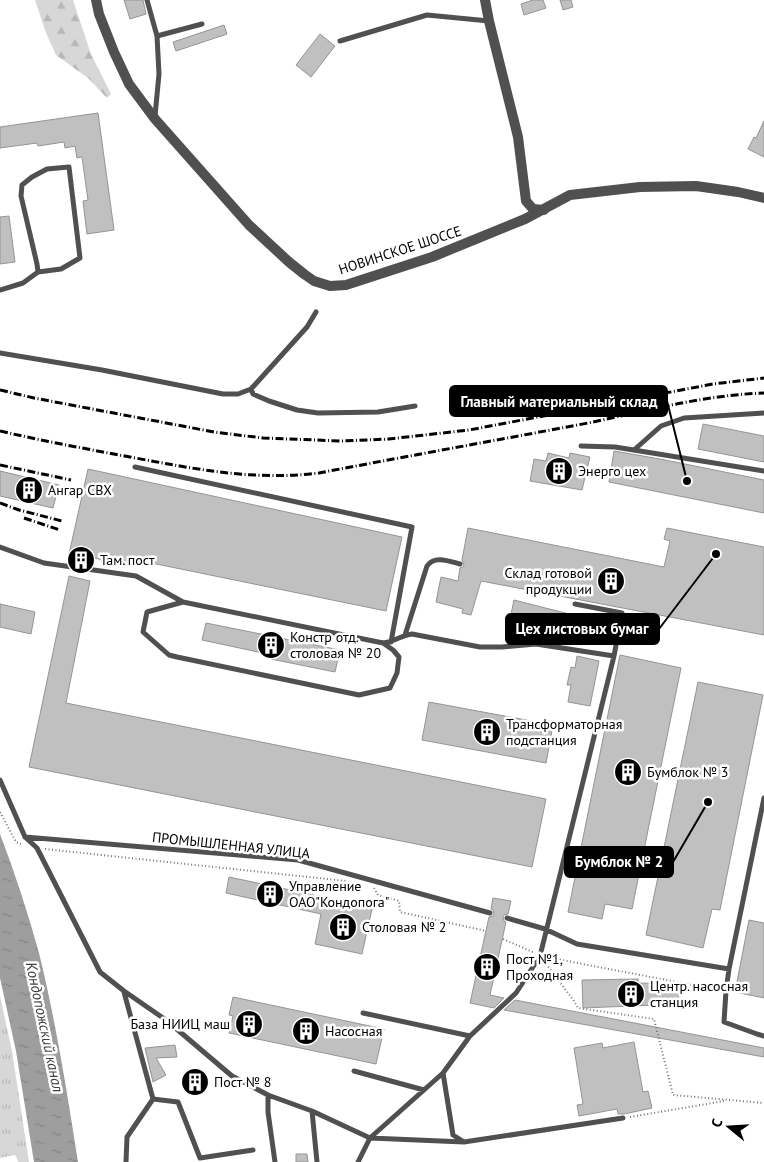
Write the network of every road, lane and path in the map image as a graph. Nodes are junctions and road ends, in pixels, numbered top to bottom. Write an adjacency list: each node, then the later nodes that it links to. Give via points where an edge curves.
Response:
1 (96, 0): 8 (street, НОВИНСКОЕ ШОССЕ, via 129,84)
2 (147, 0): 6 (lane)
3 (485, 0): 4 (street)
4 (489, 21): 7 (lane, via 427,15); 10 (street, via 518,137 526,200 533,208)
5 (202, 24): 6 (lane)
6 (157, 36): 8 (lane, via 159,74)
7 (340, 40)
8 (155, 119): 10 (street, НОВИНСКОЕ ШОССЕ, via 249,225 304,274 330,286 346,285 432,258)
9 (764, 198): 10 (street, НОВИНСКОЕ ШОССЕ, via 696,186 640,187 570,195)
10 (544, 210)
11 (38, 272): 11 (lane, via 21,196 22,185 47,169 69,167 80,258 61,269); 12 (lane, via 23,283)
12 (0, 290)
13 (316, 312): 15 (lane, via 307,327)
14 (0, 353): 15 (lane, via 223,394 238,394)
15 (251, 389): 16 (lane, via 253,394 269,401 318,413 378,412)
16 (415, 406)
17 (764, 413): 19 (lane, via 684,418 661,426)
18 (581, 446): 19 (lane)
19 (634, 450): 21 (lane)
20 (135, 467): 27 (lane, via 412,527)
21 (764, 471)
22 (0, 547): 24 (lane, via 44,564 136,576)
23 (460, 564): 26 (lane, via 438,559 430,562)
24 (183, 602): 28 (lane); 28 (lane, via 147,612 143,632 177,658 360,694 390,688 397,673 400,657)
25 (575, 604): 29 (lane, via 622,614)
26 (405, 635): 27 (lane); 29 (lane, via 480,647 536,644)
27 (391, 642): 28 (lane)
28 (383, 643)
29 (614, 656): 39 (lane)
30 (0, 780): 33 (lane)
31 (764, 798): 43 (lane)
32 (0, 812): 34 (path, via 16,842)
33 (25, 837): 34 (lane); 37 (lane, ПРОМЫШЛЕННАЯ УЛИЦА, via 298,860)
34 (37, 848): 35 (path); 44 (lane, via 100,972)
35 (352, 882)
36 (371, 884): 40 (path, via 378,895 399,901 400,912)
37 (490, 913)
38 (507, 918): 39 (lane)
39 (546, 929): 42 (lane); 43 (lane, via 577,944)
40 (486, 931)
41 (502, 939): 42 (path)
42 (540, 956): 45 (path); 47 (lane, via 516,993); 54 (path, via 578,1008 654,1019 672,1095)
43 (730, 969): 45 (lane)
44 (124, 991): 52 (lane, via 166,1020 232,1076); 53 (lane)
45 (726, 991): 48 (lane, via 724,1022)
46 (363, 1013): 47 (lane)
47 (470, 1036): 50 (lane)
48 (764, 1036)
49 (354, 1071): 51 (lane)
50 (443, 1073): 51 (lane); 59 (lane, via 453,1135)
51 (424, 1090): 58 (lane)
52 (268, 1095): 56 (lane); 62 (lane)
53 (154, 1099): 60 (lane, via 178,1102 200,1158); 61 (lane, via 127,1137)
54 (729, 1100): 55 (path); 57 (path)
55 (764, 1104)
56 (312, 1111): 58 (lane); 63 (lane)
57 (623, 1118): 59 (lane)
58 (370, 1138): 59 (lane); 64 (lane)
59 (464, 1142)
60 (253, 1150)
61 (126, 1162)
62 (275, 1162)
63 (317, 1162)
64 (358, 1162)

